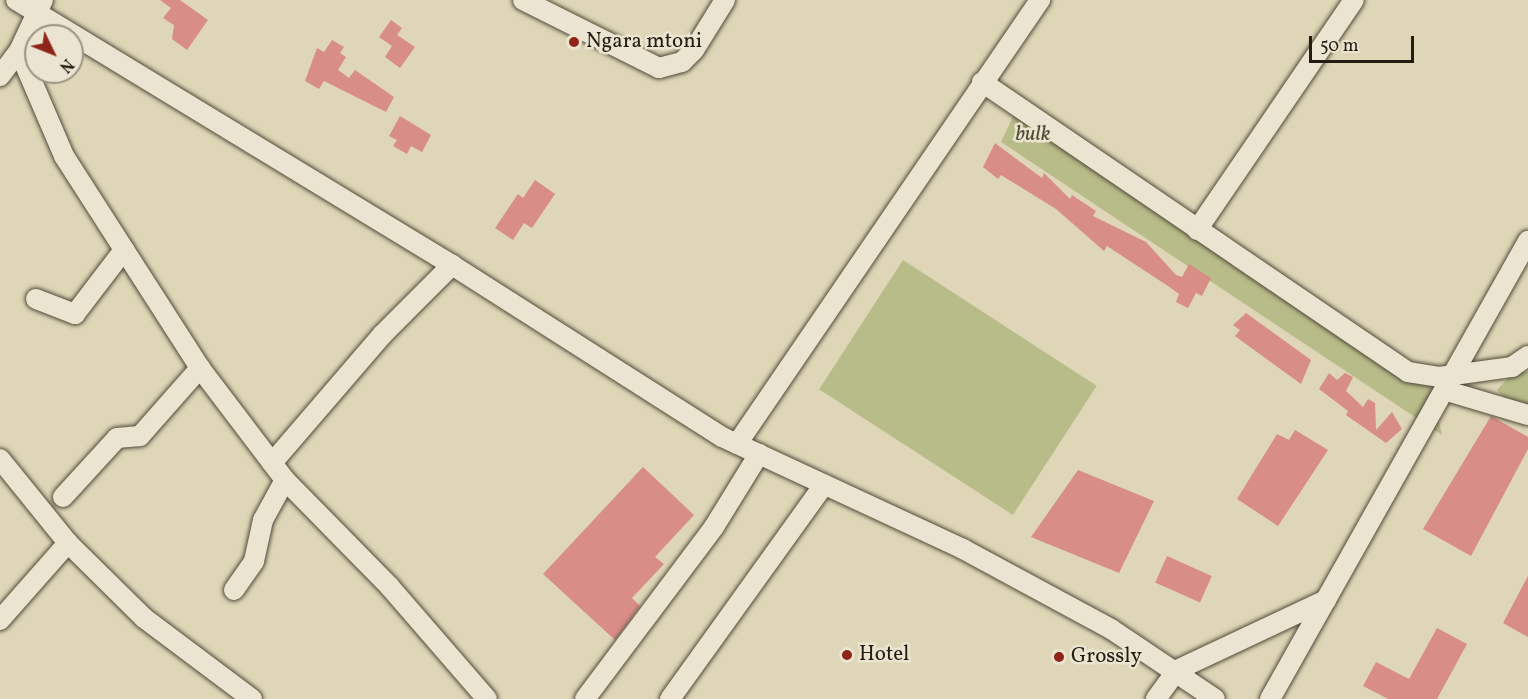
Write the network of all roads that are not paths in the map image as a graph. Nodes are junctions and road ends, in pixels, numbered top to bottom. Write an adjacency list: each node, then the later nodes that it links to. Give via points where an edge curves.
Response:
1 (16, 0): 6 (street)
2 (523, 0): 3 (street, via 659,68 682,62 694,50)
3 (725, 0)
4 (1040, 0): 9 (street)
5 (1354, 0): 10 (street)
6 (41, 5): 7 (street); 13 (street)
7 (19, 51): 8 (street); 12 (street, via 64,156)
8 (0, 76)
9 (982, 82): 10 (street); 20 (street)
10 (1197, 230): 17 (street, via 1386,361 1408,372 1439,377)
11 (1528, 241): 17 (street)
12 (124, 250): 14 (street, via 75,314); 16 (street)
13 (452, 265): 20 (street); 23 (street, via 383,334)
14 (36, 299)
15 (1528, 356): 17 (street, via 1512,367)
16 (200, 368): 23 (street); 26 (street, via 145,431 117,438)
17 (1456, 373): 18 (street)
18 (1447, 392): 19 (street); 29 (street)
19 (1528, 415)
20 (738, 444): 21 (street)
21 (759, 454): 25 (street); 34 (street, via 714,527)
22 (0, 459): 27 (street)
23 (272, 463): 24 (street)
24 (285, 480): 28 (street, via 263,520 254,561); 33 (street, via 390,587)
25 (824, 485): 31 (street, via 963,549); 35 (street)
26 (63, 497)
27 (68, 543): 30 (street); 32 (street, via 144,618)
28 (234, 590)
29 (1326, 600): 31 (street); 38 (street)
30 (0, 620)
31 (1177, 670): 36 (street); 37 (street)
32 (252, 699)
33 (487, 699)
34 (585, 699)
35 (670, 699)
36 (1156, 699)
37 (1215, 699)
38 (1270, 699)

